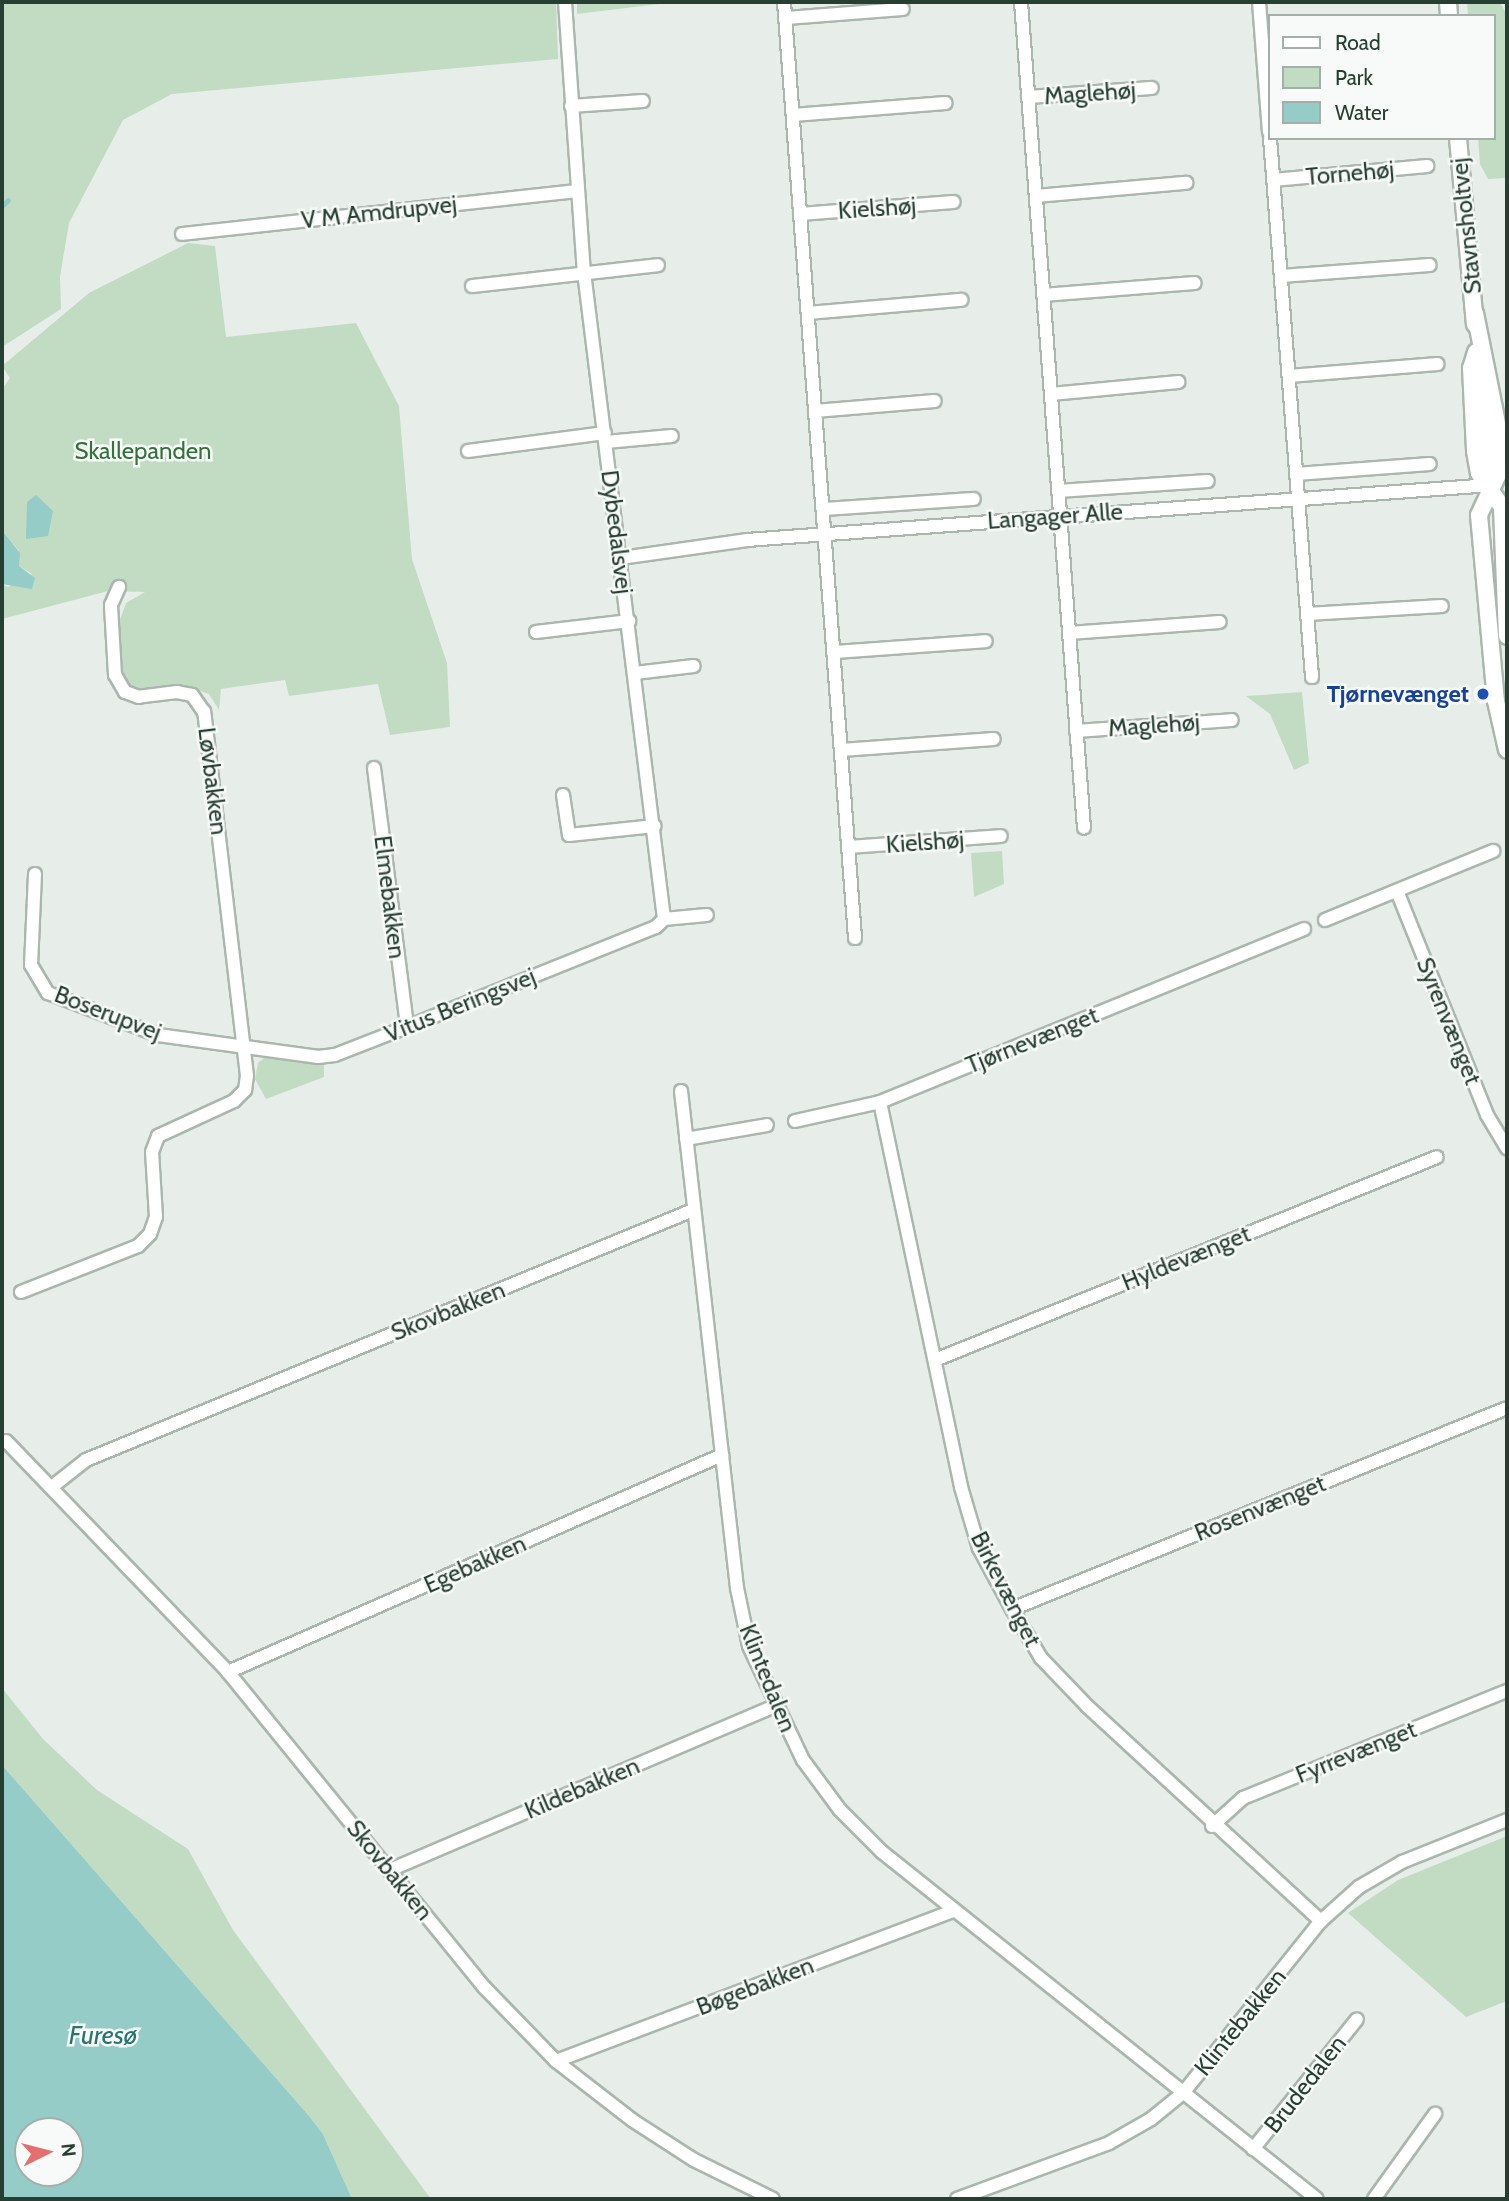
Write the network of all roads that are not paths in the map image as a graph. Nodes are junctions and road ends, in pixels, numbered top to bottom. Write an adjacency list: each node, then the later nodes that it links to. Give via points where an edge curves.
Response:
1 (565, 2): 12 (street, Dybedalsvej)
2 (784, 2): 6 (street)
3 (1021, 2): 9 (street, Maglehøj)
4 (1259, 2): 7 (street)
5 (903, 9): 6 (street)
6 (786, 18): 14 (street)
7 (1267, 79): 13 (street)
8 (1152, 88): 9 (street, Maglehøj)
9 (1028, 97): 21 (street, Maglehøj)
10 (643, 102): 12 (street)
11 (946, 103): 14 (street)
12 (571, 106): 20 (street, Dybedalsvej)
13 (1268, 106)
14 (793, 114): 23 (street)
15 (1270, 140): 18 (street, Tornehøj)
16 (1458, 140): 34 (street, Stavnsholtvej)
17 (1427, 166): 18 (street, Tornehøj)
18 (1273, 180): 28 (street, Tornehøj)
19 (1186, 183): 21 (street)
20 (576, 191): 24 (street, V M Amdrupvej); 27 (street, Dybedalsvej)
21 (1035, 196): 31 (street, Maglehøj)
22 (954, 202): 23 (street, Kielshøj)
23 (800, 214): 33 (street)
24 (182, 234)
25 (657, 265): 27 (street)
26 (1430, 265): 28 (street)
27 (584, 272): 30 (street); 42 (street, Dybedalsvej)
28 (1281, 276): 36 (street, Tornehøj)
29 (1195, 283): 31 (street)
30 (472, 286)
31 (1043, 295): 38 (street, Maglehøj)
32 (961, 300): 33 (street)
33 (808, 313): 40 (street)
34 (1475, 313): 48 (street, Stavnsholtvej, via 1502,448); 48 (street, Stavnsholtvej, via 1476,352 1471,368 1475,451 1479,473)
35 (1438, 364): 36 (street)
36 (1289, 376): 45 (street, Tornehøj)
37 (1178, 382): 38 (street)
38 (1051, 394): 49 (street, Maglehøj)
39 (935, 401): 40 (street)
40 (815, 411): 52 (street)
41 (672, 436): 42 (street, Dybedalsvej)
42 (605, 438): 43 (street, Dybedalsvej); 55 (street, Dybedalsvej)
43 (468, 451)
44 (1430, 464): 45 (street)
45 (1296, 474): 51 (street, Tornehøj)
46 (1507, 477): 48 (street)
47 (1208, 481): 49 (street)
48 (1499, 486): 51 (street, Langager Alle); 63 (street, Stavnsholtvej); 69 (street, Stavnsholtvej, via 1479,515)
49 (1058, 491): 53 (street, Maglehøj)
50 (974, 499): 52 (street)
51 (1298, 500): 53 (street, Langager Alle); 58 (street, Tornehøj)
52 (823, 509): 54 (street)
53 (1060, 516): 54 (street, Langager Alle); 62 (street, Maglehøj)
54 (824, 535): 55 (street, Langager Alle); 65 (street)
55 (621, 558): 59 (street, Dybedalsvej)
56 (119, 587): 90 (street, Løvbakken, via 111,605 115,675 125,692 139,697 177,692 192,695 204,712)
57 (1442, 606): 58 (street)
58 (1307, 614): 68 (street, Tornehøj)
59 (629, 621): 61 (street, Dybedalsvej); 67 (street, Dybedalsvej)
60 (1220, 622): 62 (street)
61 (537, 632)
62 (1069, 632): 71 (street, Maglehøj)
63 (1507, 636)
64 (986, 641): 65 (street)
65 (834, 652): 73 (street)
66 (694, 666): 67 (street)
67 (635, 673): 77 (street, Dybedalsvej)
68 (1312, 677)
69 (1502, 701): 74 (street, Stavnsholtvej)
70 (1232, 720): 71 (street, Maglehøj)
71 (1076, 731): 78 (street, Maglehøj)
72 (994, 739): 73 (street)
73 (841, 750): 80 (street)
74 (1507, 750)
75 (374, 768): 89 (street, Elmebakken)
76 (563, 795): 77 (street, via 569,835)
77 (655, 826): 85 (street, Dybedalsvej)
78 (1084, 828)
79 (1001, 836): 80 (street, Kielshøj)
80 (848, 847): 88 (street)
81 (1493, 851): 83 (street)
82 (34, 874): 90 (street, Boserupvej, via 31,965 48,993 158,1035)
83 (1397, 891): 86 (street); 96 (street, Syrenvænget, via 1487,1115)
84 (708, 915): 85 (street)
85 (664, 919): 89 (street, Vitus Beringsvej, via 656,927)
86 (1325, 920)
87 (1304, 929): 92 (street, Tjørnevænget)
88 (855, 938)
89 (407, 1027): 90 (street, Vitus Beringsvej, via 335,1055)
90 (247, 1048): 99 (street, via 245,1090 234,1101 158,1136 152,1152 156,1217 150,1234 138,1245)
91 (681, 1091): 95 (street, Klintedalen)
92 (880, 1102): 93 (street, Tjørnevænget); 100 (street, Birkevænget)
93 (795, 1121)
94 (767, 1125): 95 (street)
95 (686, 1139): 98 (street, Klintedalen)
96 (1507, 1148)
97 (1437, 1157): 100 (street, Hyldevænget)
98 (693, 1210): 103 (street, Klintedalen); 104 (street, Skovbakken, via 86,1460)
99 (20, 1292)
100 (935, 1360): 105 (street, Birkevænget, via 979,1548)
101 (1507, 1408): 105 (street, Rosenvænget)
102 (6, 1441): 104 (street, Skovbakken)
103 (722, 1455): 106 (street, Egebakken); 108 (street, Klintedalen, via 737,1588 750,1646)
104 (53, 1486): 106 (street, Skovbakken)
105 (1012, 1609): 110 (street, Birkevænget, via 1041,1658)
106 (228, 1672): 111 (street, Skovbakken)
107 (1507, 1691): 110 (street, Fyrrevænget, via 1243,1798)
108 (774, 1706): 111 (street, Kildebakken); 112 (street, Klintedalen, via 803,1760 840,1810)
109 (1507, 1819): 113 (street, Klintebakken, via 1402,1862 1359,1886)
110 (1212, 1826): 113 (street, Birkevænget)
111 (390, 1870): 115 (street, Skovbakken, via 484,1987)
112 (954, 1911): 115 (street, Bøgebakken); 116 (street, Klintedalen)
113 (1321, 1921): 116 (street, Klintebakken)
114 (1357, 2019): 118 (street, Brudedalen)
115 (556, 2061): 119 (street, Skovbakken, via 694,2160)
116 (1183, 2093): 118 (street, Brudedalen); 120 (street, Klintebakken, via 1109,2143)
117 (1435, 2114): 122 (street)
118 (1253, 2149): 121 (street, Brudedalen)
119 (773, 2199)
120 (957, 2199)
121 (1317, 2199)
122 (1374, 2199)

